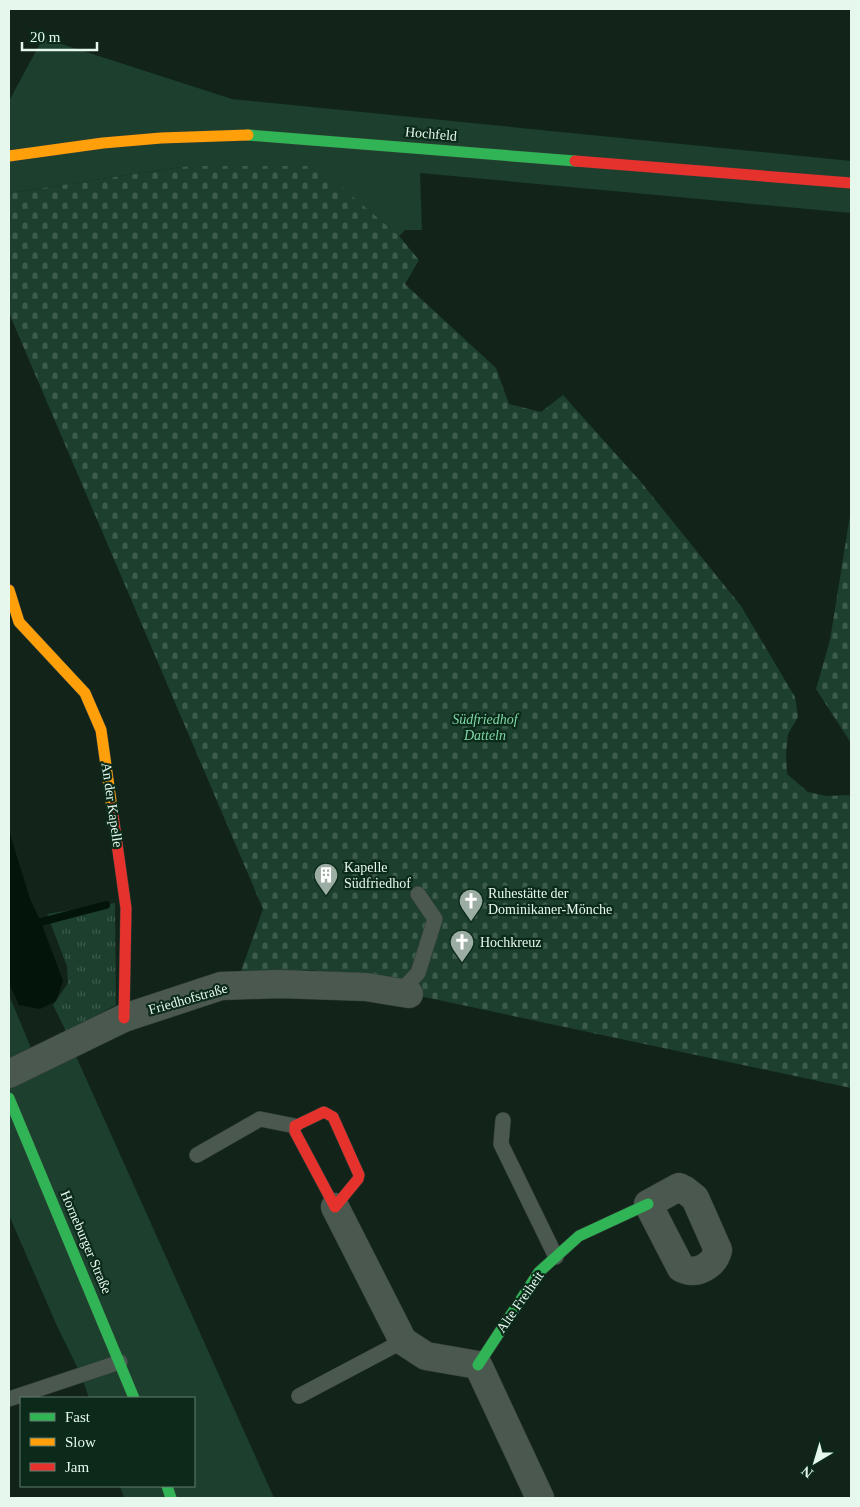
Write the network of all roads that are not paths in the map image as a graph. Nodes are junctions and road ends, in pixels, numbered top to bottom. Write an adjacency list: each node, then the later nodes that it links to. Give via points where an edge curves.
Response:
1 (9, 156): 2 (street, Hochfeld, via 103,143 242,135)
2 (851, 183)
3 (9, 590): 4 (street, An der Kapelle)
4 (14, 625): 7 (street, An der Kapelle, via 86,693 101,730 126,908)
5 (418, 894): 6 (lane, via 435,919 418,973)
6 (404, 993): 7 (street, Friedhofstraße, via 366,987 221,986)
7 (124, 1018): 8 (street, Friedhofstraße)
8 (9, 1074)
9 (9, 1098): 17 (street, Horneburger Straße)
10 (503, 1120): 15 (lane, via 501,1144)
11 (295, 1126): 12 (lane, via 260,1119); 14 (street, via 295,1132); 14 (street, via 324,1112 333,1117 359,1175)
12 (197, 1154)
13 (648, 1204): 15 (street, Alte Freiheit, via 579,1236)
14 (335, 1207): 16 (street)
15 (556, 1257): 18 (street, Alte Freiheit, via 539,1272)
16 (403, 1341): 18 (street, via 426,1356); 19 (lane)
17 (120, 1362): 20 (street, Horneburger Straße); 21 (lane)
18 (478, 1365): 22 (street)
19 (299, 1396)
20 (134, 1397)
21 (9, 1399)
22 (540, 1498)

